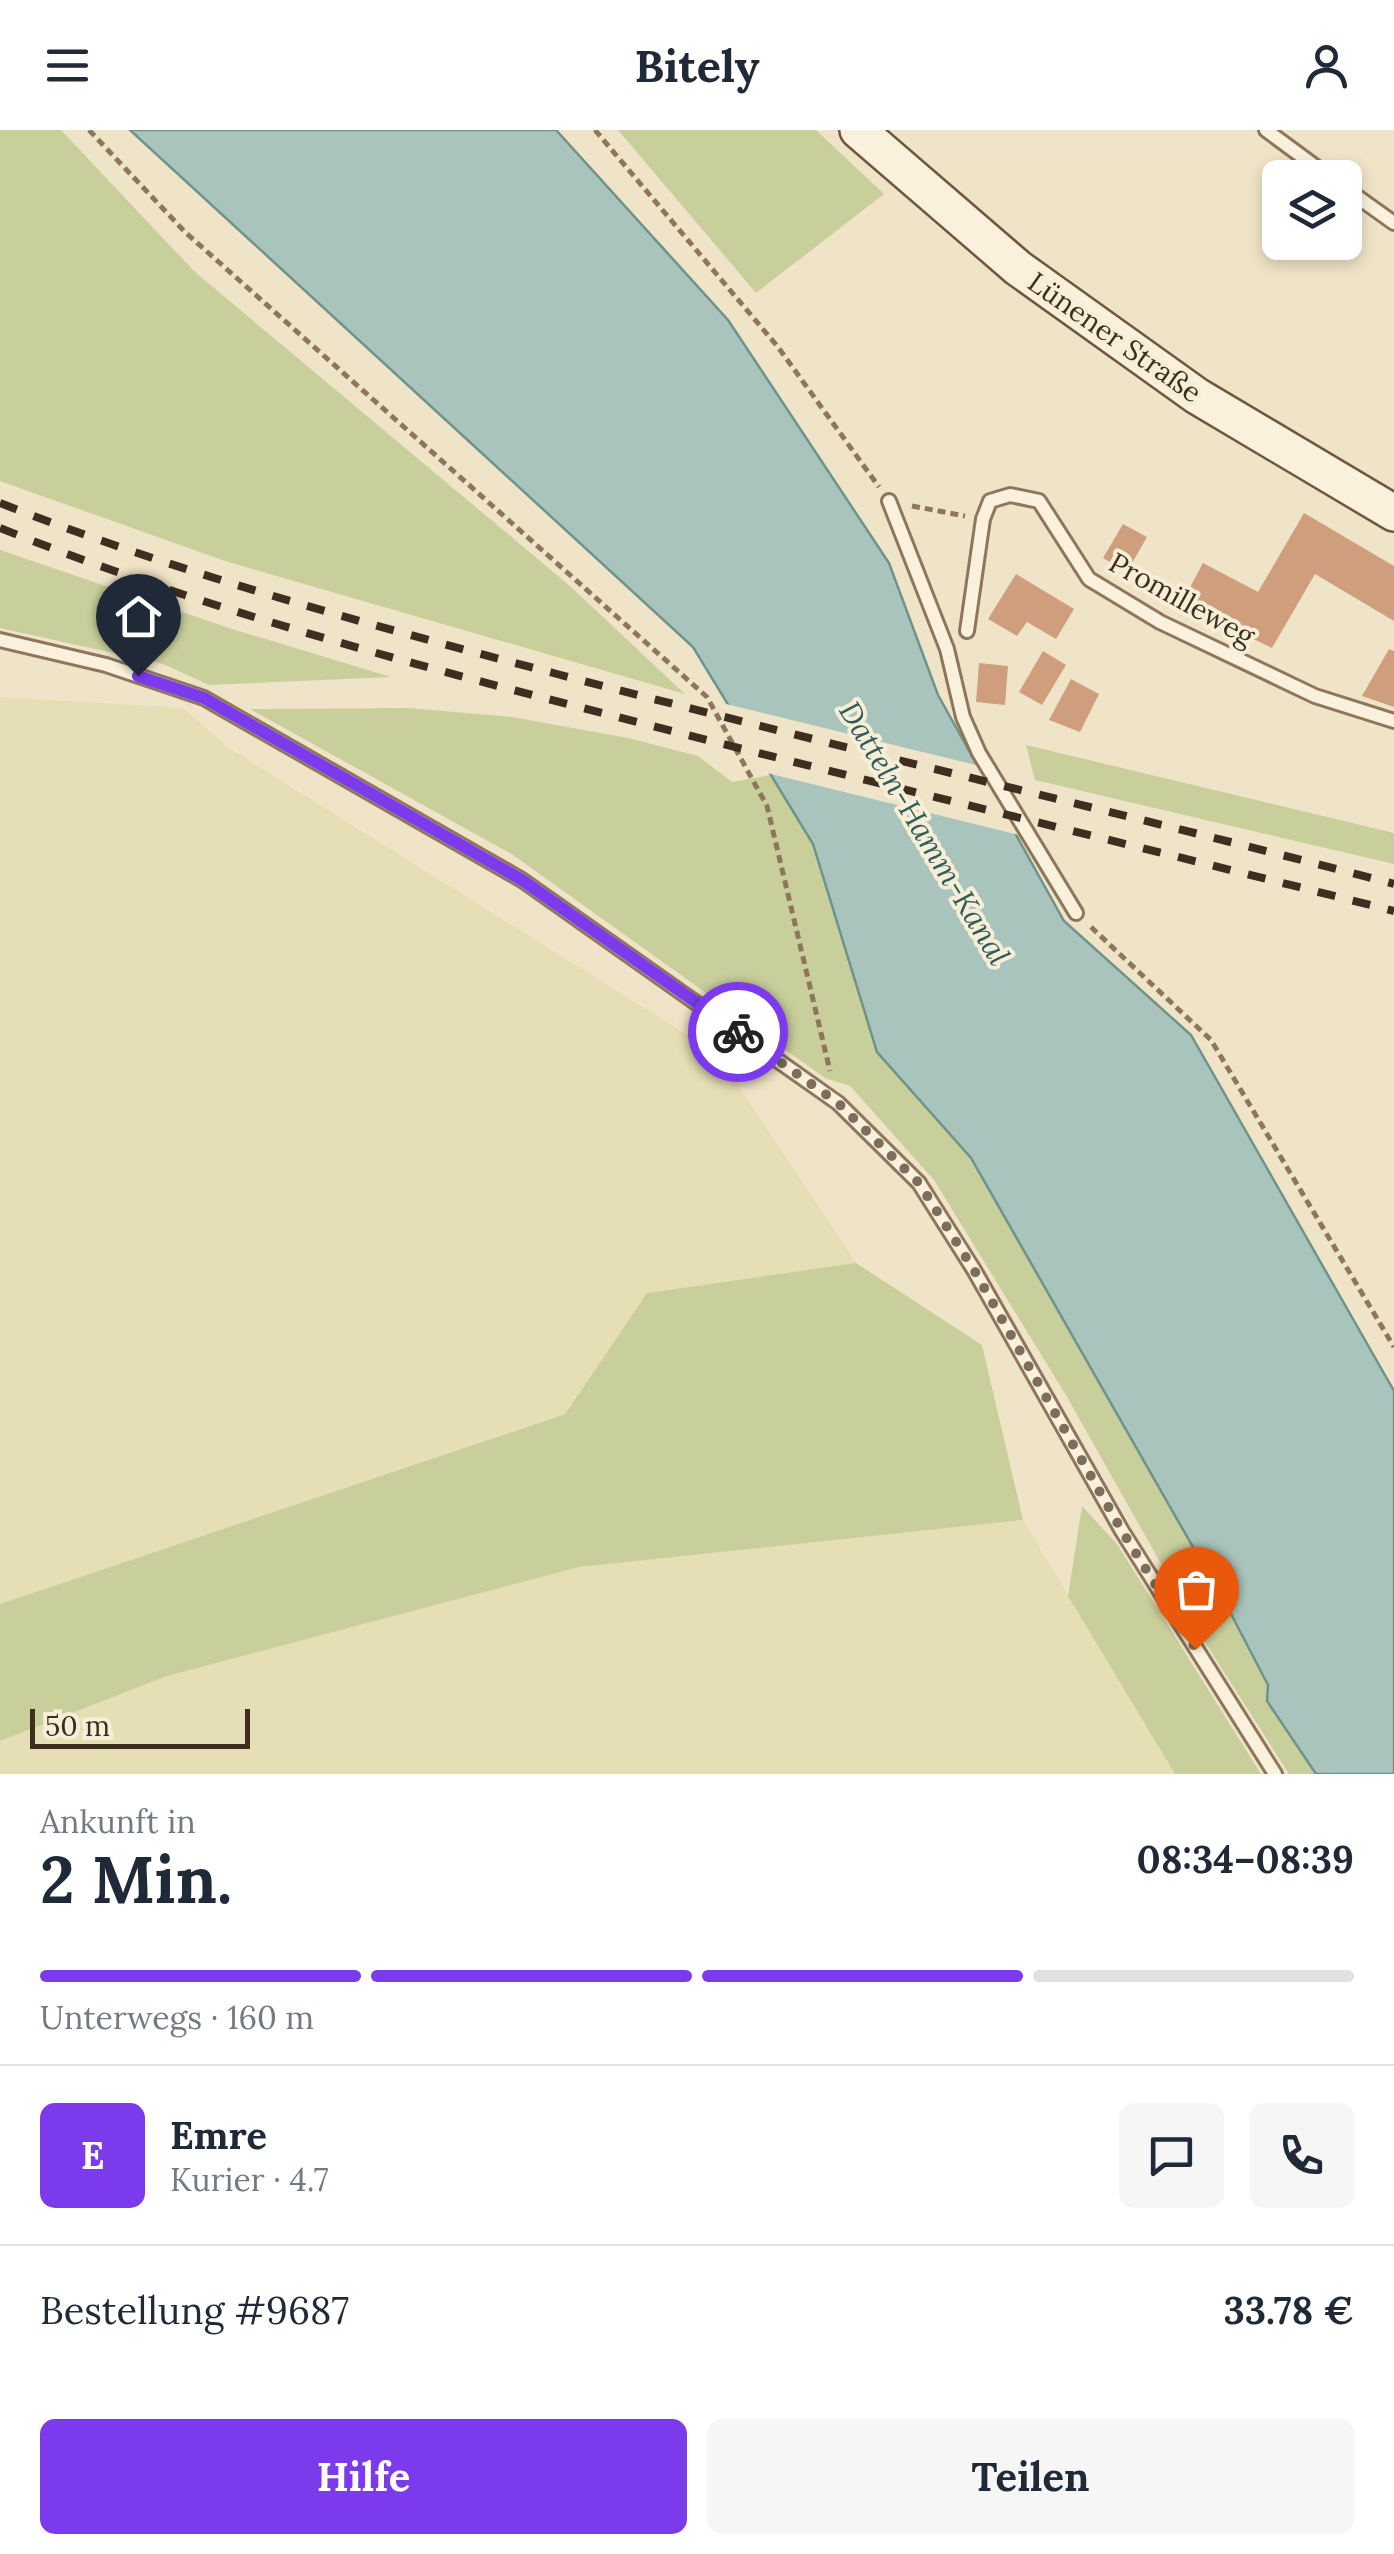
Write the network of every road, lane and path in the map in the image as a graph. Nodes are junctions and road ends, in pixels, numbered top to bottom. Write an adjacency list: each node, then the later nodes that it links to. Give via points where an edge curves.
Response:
1 (89, 130): 15 (path, via 185,232 707,697 767,806)
2 (595, 130): 8 (path, via 778,346)
3 (858, 130): 9 (street, Lünener Straße, via 1018,268 1152,364)
4 (1266, 130): 5 (lane)
5 (1307, 160)
6 (1362, 200): 7 (lane)
7 (1394, 223)
8 (889, 501): 10 (path); 14 (lane, via 947,650 978,753)
9 (1394, 513)
10 (982, 519): 11 (lane); 13 (lane, Promilleweg, via 990,501 1010,495 1039,501 1090,580 1160,622 1315,696)
11 (967, 632)
12 (0, 640): 15 (lane, via 204,698 522,880)
13 (1394, 721)
14 (1076, 913): 16 (path, via 1211,1040)
15 (838, 1103): 17 (lane, via 919,1183 1122,1531)
16 (1394, 1347)
17 (1275, 1774)

